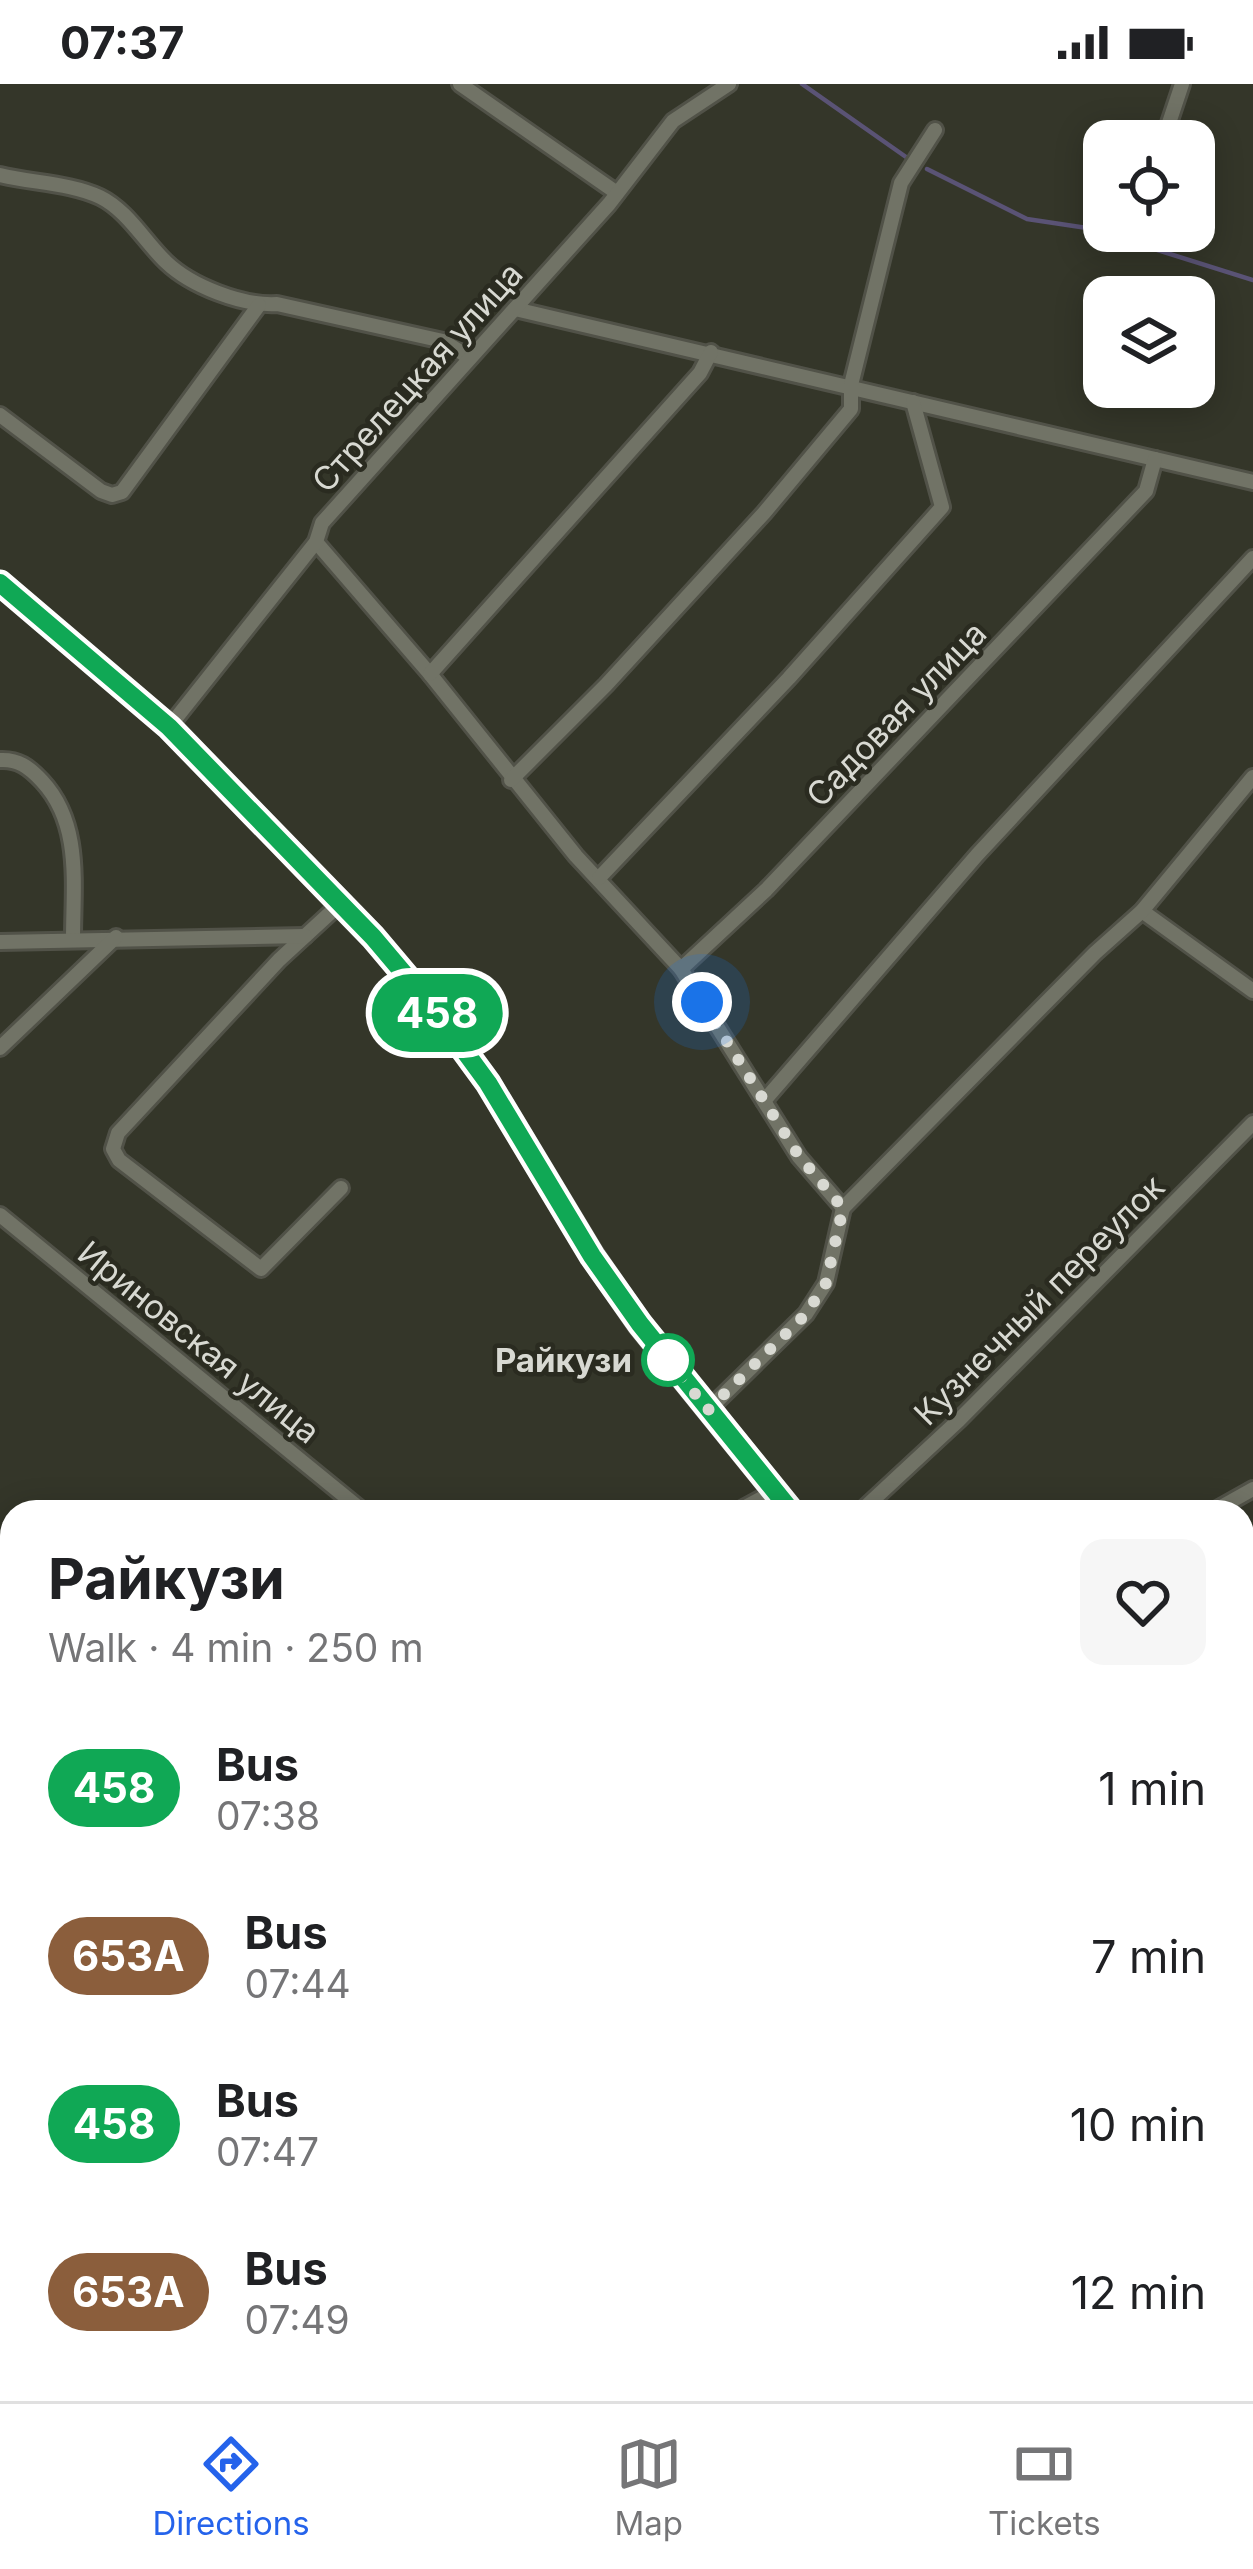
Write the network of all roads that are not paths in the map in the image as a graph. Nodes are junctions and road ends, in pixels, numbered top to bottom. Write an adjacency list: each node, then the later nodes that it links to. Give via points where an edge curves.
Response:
1 (460, 84): 7 (street)
2 (729, 84): 7 (street, Стрелецкая улица, via 673,121)
3 (1182, 84): 4 (street)
4 (1170, 120)
5 (935, 130): 12 (street, via 901,183)
6 (0, 175): 8 (street, via 99,196 189,279)
7 (617, 193): 9 (street, Стрелецкая улица)
8 (259, 305): 11 (street, via 443,341); 14 (street, via 122,492 101,491)
9 (515, 309): 10 (street); 11 (street, Стрелецкая улица)
10 (711, 352): 12 (street); 20 (street)
11 (470, 358): 17 (street, Стрелецкая улица, via 322,523)
12 (850, 385): 13 (street); 25 (street, via 850,409 764,514)
13 (913, 402): 15 (street); 26 (street, via 942,507)
14 (0, 415)
15 (1156, 459): 16 (street); 33 (street, Садовая улица, via 1146,491)
16 (1253, 482)
17 (316, 542): 20 (street); 21 (street, Стрелецкая улица)
18 (1253, 558): 36 (street, via 977,855)
19 (0, 584): 21 (main road)
20 (430, 674): 25 (street)
21 (169, 727): 27 (main road)
22 (0, 749): 23 (street)
23 (8, 760): 31 (street, via 55,795 67,821)
24 (1253, 777): 28 (street)
25 (512, 780): 26 (street)
26 (599, 878): 33 (street)
27 (341, 903): 29 (street); 41 (main road, via 488,1083 592,1256)
28 (1142, 911): 34 (street); 39 (street)
29 (305, 936): 30 (street); 38 (street, via 118,1132 113,1148 261,1269)
30 (116, 938): 31 (street); 35 (street)
31 (73, 939): 32 (street)
32 (0, 942)
33 (681, 969): 36 (street)
34 (1253, 991)
35 (0, 1048)
36 (764, 1101): 39 (street)
37 (1253, 1123): 46 (street, Кузнечный переулок)
38 (341, 1188)
39 (843, 1208): 41 (street, via 826,1283 806,1314)
40 (0, 1215): 43 (street, Ириновская улица)
41 (708, 1410): 42 (main road)
42 (775, 1491): 44 (street); 45 (main road)
43 (349, 1500)
44 (758, 1500)
45 (782, 1500)
46 (873, 1500)

